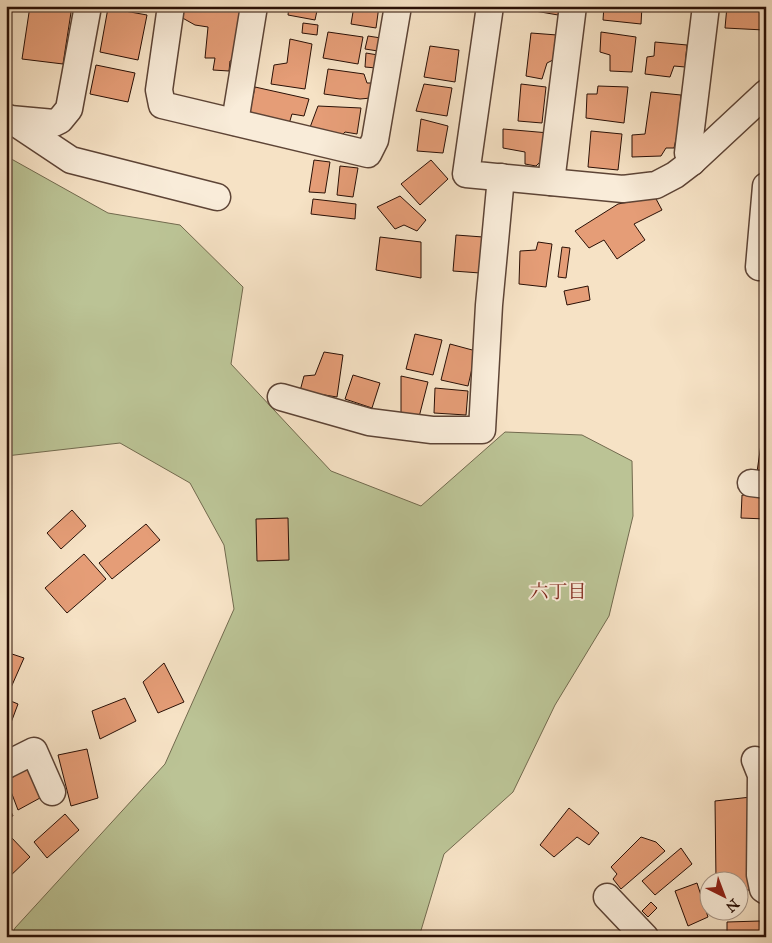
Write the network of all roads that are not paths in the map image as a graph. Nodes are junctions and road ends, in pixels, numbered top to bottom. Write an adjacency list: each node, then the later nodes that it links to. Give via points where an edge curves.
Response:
1 (88, 6): 9 (street, via 69,109 54,123)
2 (171, 6): 10 (street, via 159,90 162,105)
3 (254, 6): 10 (street)
4 (398, 6): 10 (street, via 375,140 368,154)
5 (490, 6): 12 (street, via 466,174)
6 (573, 6): 13 (street)
7 (706, 6): 11 (street, via 688,153)
8 (766, 93): 11 (street)
9 (7, 118): 15 (street, via 70,160)
10 (235, 122)
11 (692, 162): 13 (street, via 656,185 623,190)
12 (501, 177): 13 (street); 17 (street, via 482,430 432,430 369,422)
13 (551, 182)
14 (766, 186): 16 (street, via 759,266)
15 (217, 197)
16 (766, 267)
17 (281, 397)
18 (755, 760): 21 (street, via 761,775 760,875)
19 (6, 765): 20 (street, via 34,752)
20 (52, 792)
21 (766, 891)
22 (607, 897): 23 (street)
23 (645, 937)

